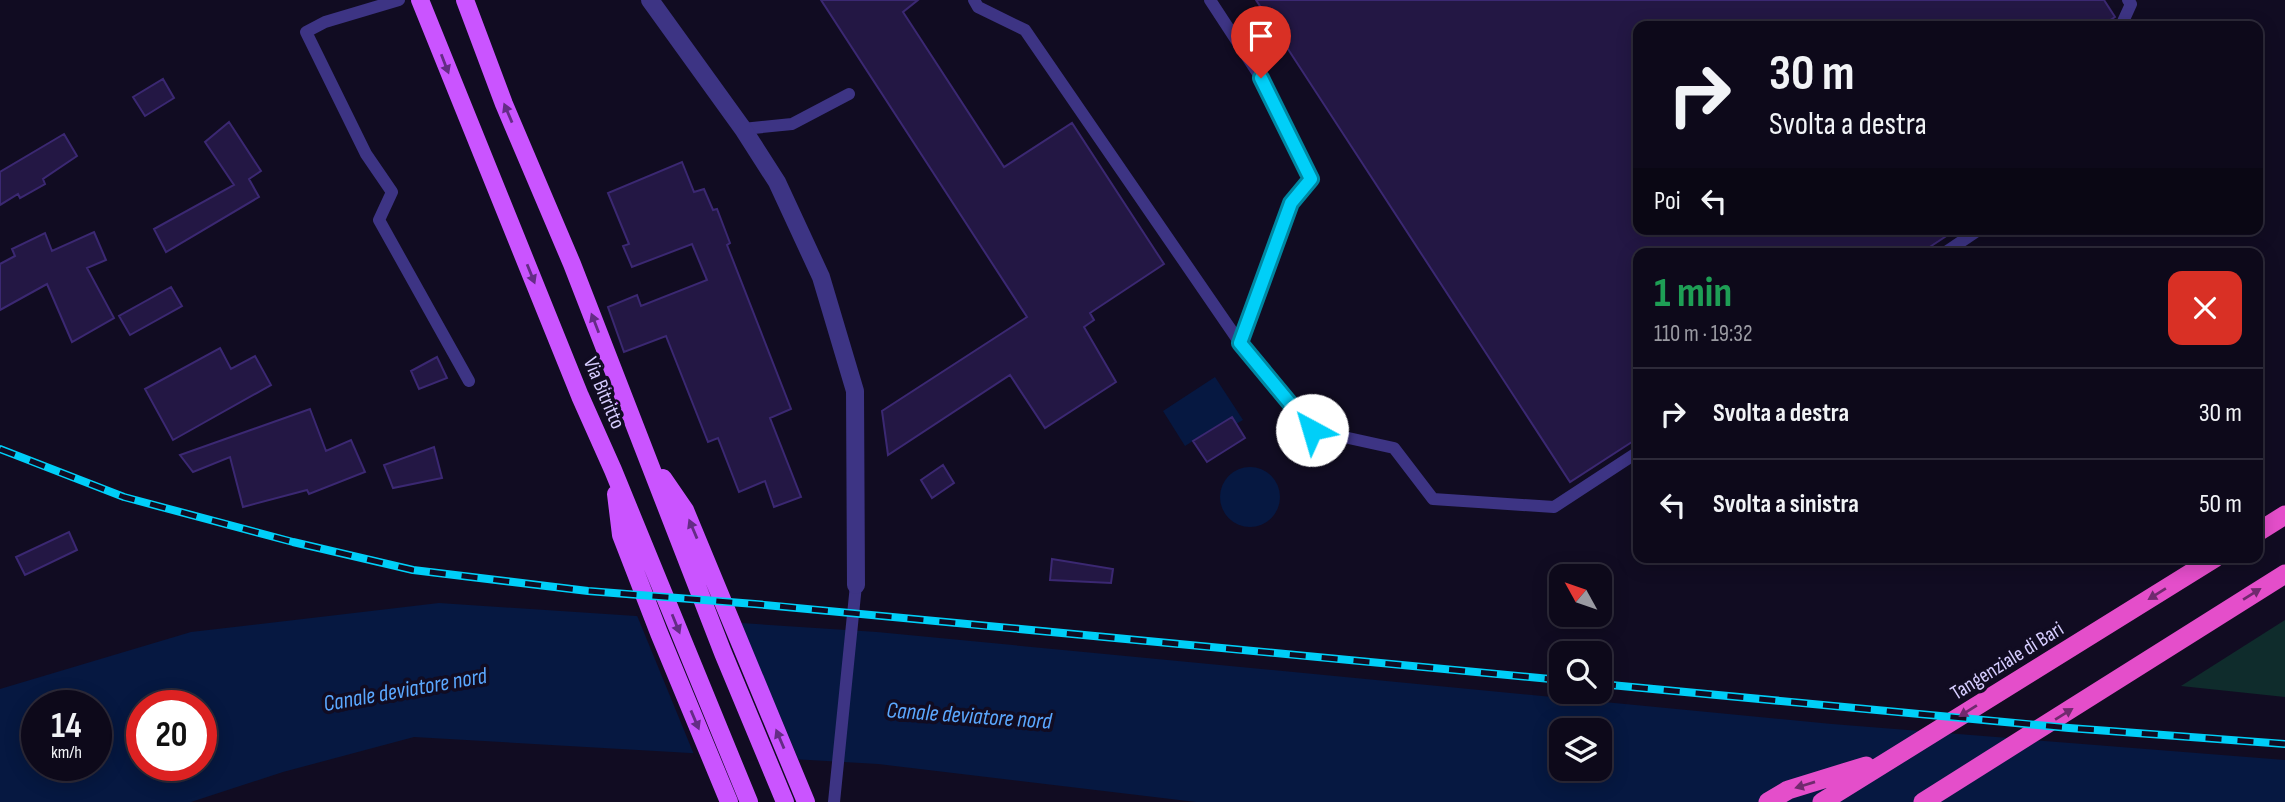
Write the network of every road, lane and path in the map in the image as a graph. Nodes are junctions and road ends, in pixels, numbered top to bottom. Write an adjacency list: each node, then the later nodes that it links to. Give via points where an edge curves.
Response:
1 (399, 0): 14 (lane, via 306,32 366,154 392,192 379,220)
2 (420, 0): 17 (main road, Via Bitritto, one-way to 17)
3 (465, 0): 16 (main road, Via Bitritto, one-way to 3)
4 (650, 0): 10 (street)
5 (974, 0): 13 (lane, via 1025,30)
6 (1210, 0): 13 (lane, via 1261,78 1311,179 1291,203)
7 (2128, 0): 8 (lane, via 2131,4)
8 (2123, 21)
9 (849, 93): 10 (lane, via 792,124)
10 (743, 129): 22 (street, via 777,182 821,277 855,391)
11 (1971, 235): 12 (lane)
12 (1952, 248)
13 (1240, 343): 15 (lane, via 1312,430 1394,448 1433,499 1554,507)
14 (469, 381)
15 (1633, 455)
16 (646, 456): 26 (main road, Via Bitritto); 27 (main road, one-way to 16, via 685,510)
17 (613, 470): 24 (main road, one-way to 24, via 621,535); 25 (main road, Via Bitritto, one-way to 25)
18 (2285, 515): 19 (highway)
19 (2263, 529)
20 (2207, 563): 23 (highway, Tangenziale di Bari, one-way to 23)
21 (2285, 574): 31 (highway, one-way to 21)
22 (856, 585): 28 (lane)
23 (1890, 759): 29 (highway, one-way to 29, via 1787,790); 30 (highway, Tangenziale di Bari)
24 (729, 802)
25 (749, 802)
26 (785, 802)
27 (806, 802)
28 (834, 802)
29 (1768, 802)
30 (1822, 802)
31 (1923, 802)

